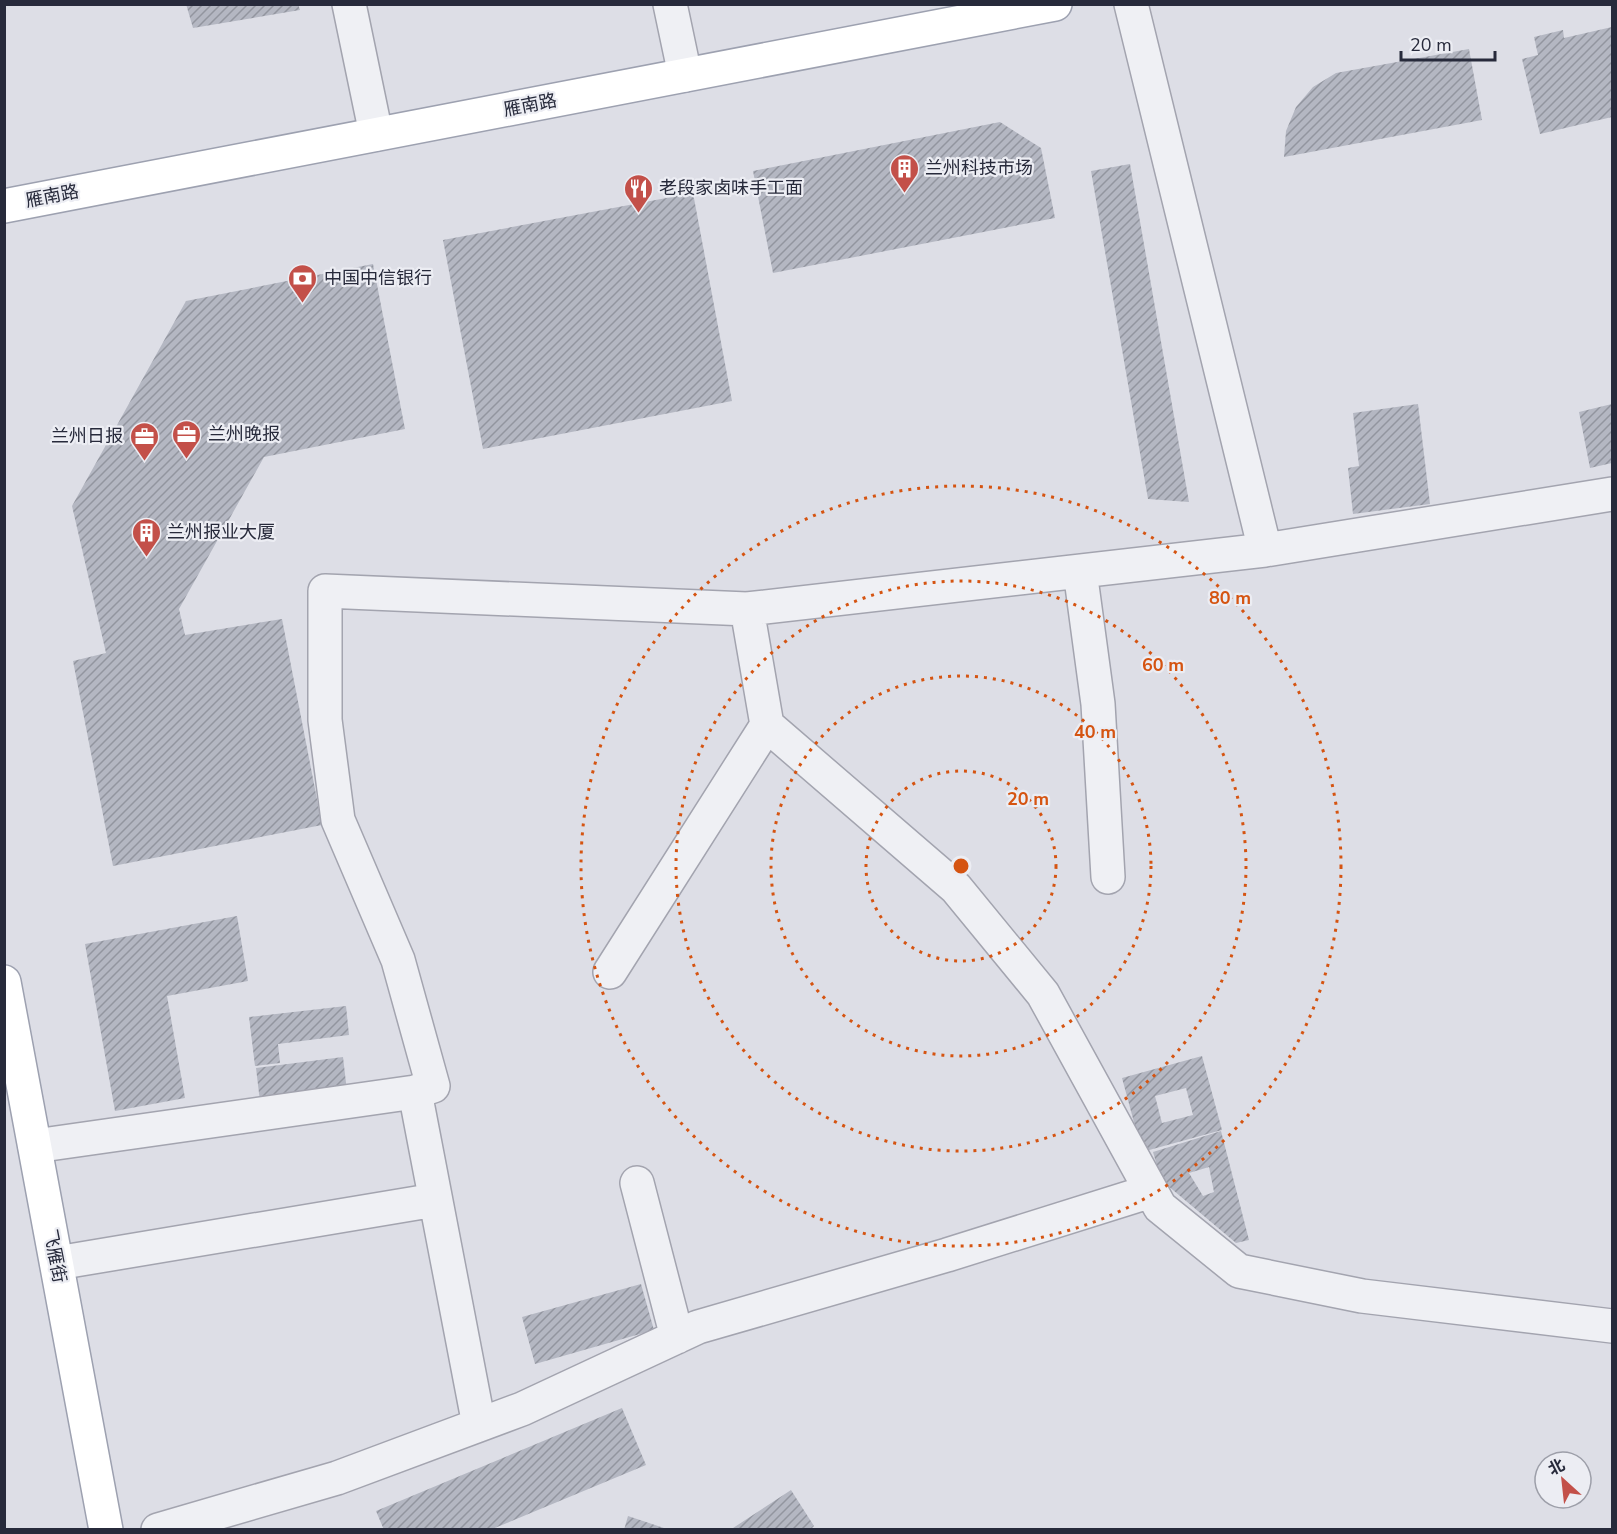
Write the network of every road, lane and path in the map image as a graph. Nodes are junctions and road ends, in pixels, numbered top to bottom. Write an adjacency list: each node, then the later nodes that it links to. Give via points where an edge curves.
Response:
1 (349, 4): 6 (street)
2 (670, 4): 5 (street)
3 (1055, 4): 5 (main road, 雁南路)
4 (1131, 4): 9 (street)
5 (685, 75): 6 (main road, 雁南路)
6 (376, 134): 7 (main road, 雁南路)
7 (4, 206)
8 (1612, 494): 9 (street)
9 (1265, 550): 10 (street)
10 (1080, 571): 11 (street); 13 (street, via 1098,704)
11 (747, 609): 12 (street); 16 (street, via 325,591 325,720 338,820 399,960 433,1086)
12 (767, 725): 14 (street); 19 (street, via 956,888 1029,976 1043,994)
13 (1108, 877)
14 (610, 972)
15 (4, 982): 17 (main road, 飞雁街)
16 (415, 1092): 17 (street); 20 (street)
17 (35, 1146): 21 (main road, 飞雁街)
18 (637, 1183): 23 (street)
19 (1151, 1191): 22 (street, via 1160,1207 1239,1271 1362,1296); 23 (street, via 698,1327)
20 (435, 1200): 21 (street); 24 (street)
21 (57, 1263): 25 (main road, 飞雁街)
22 (1612, 1326)
23 (677, 1337): 24 (street)
24 (479, 1425): 26 (street, via 337,1478)
25 (106, 1530)
26 (158, 1530)

